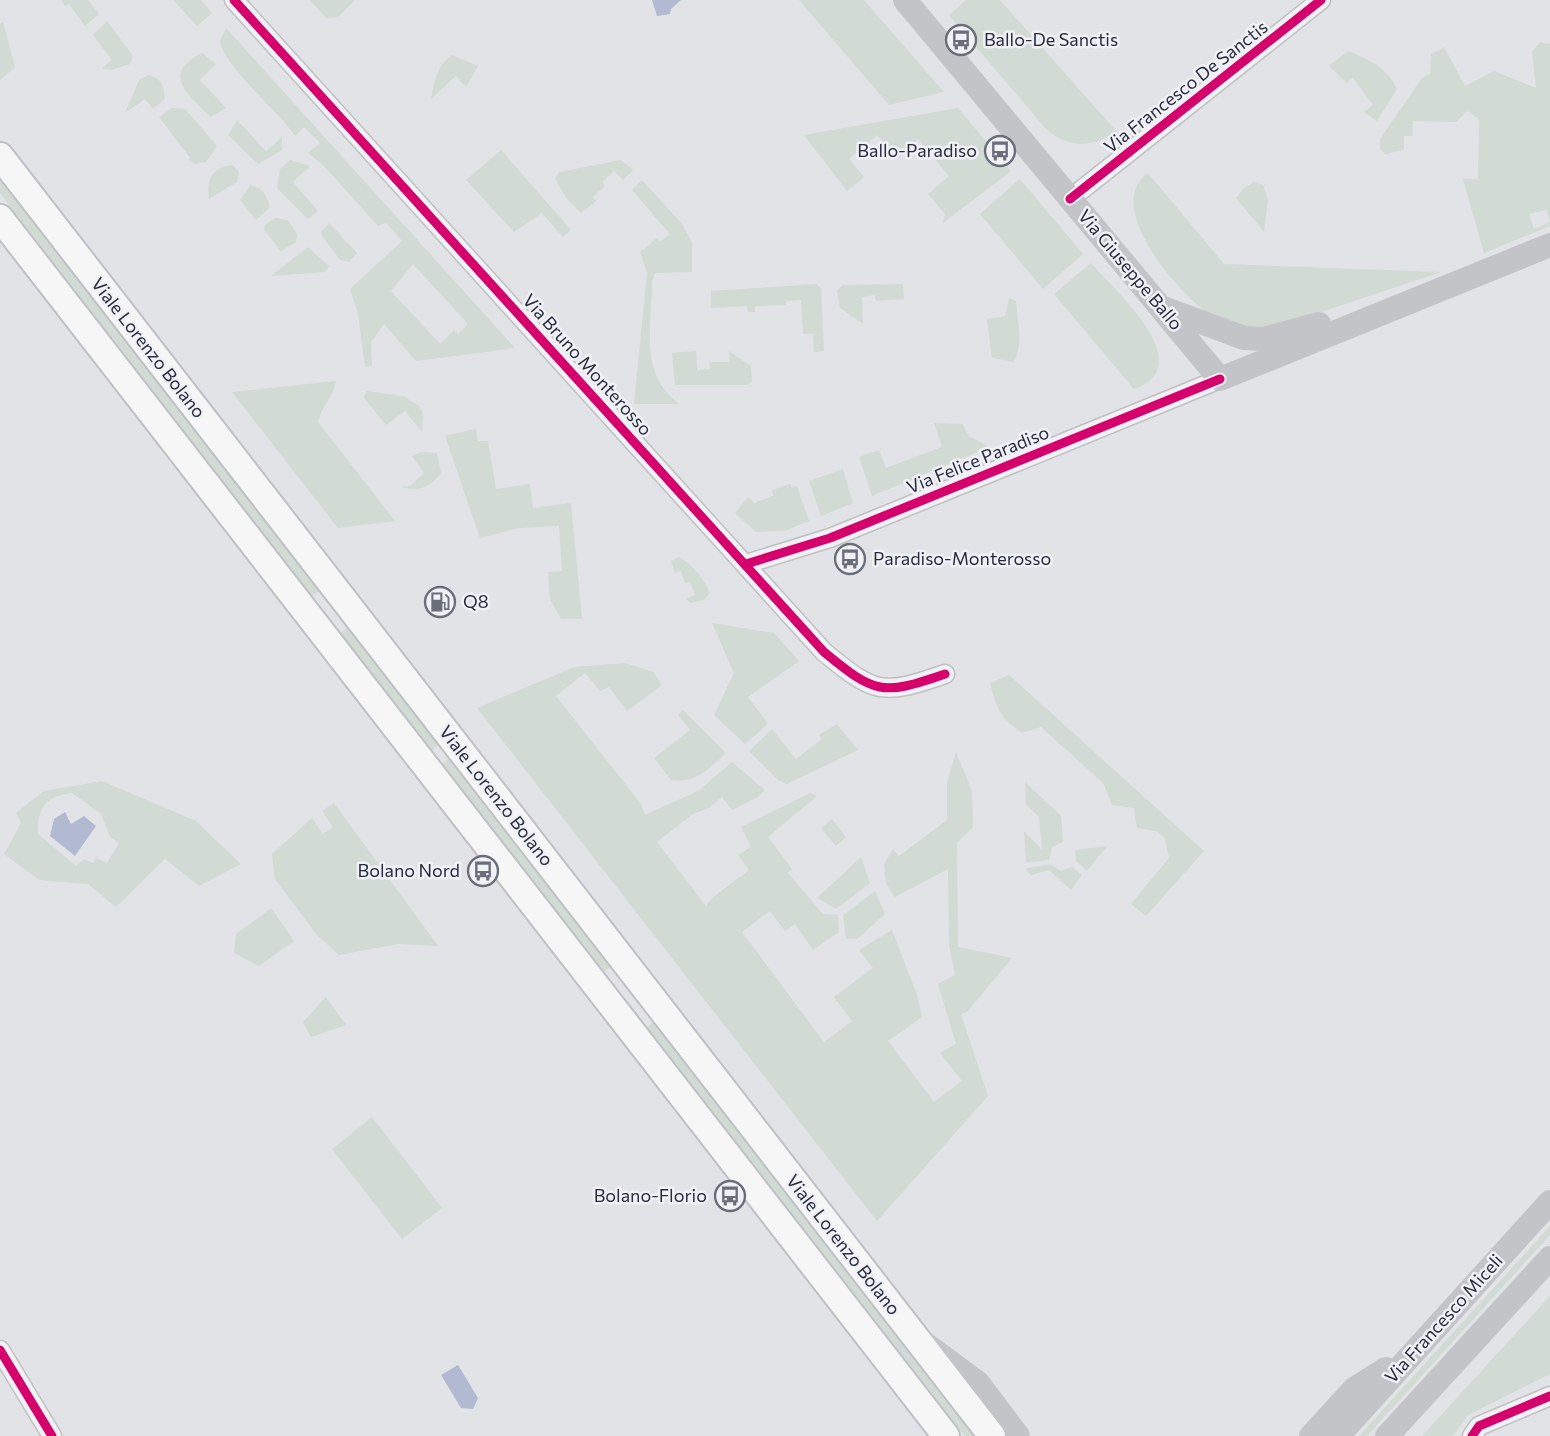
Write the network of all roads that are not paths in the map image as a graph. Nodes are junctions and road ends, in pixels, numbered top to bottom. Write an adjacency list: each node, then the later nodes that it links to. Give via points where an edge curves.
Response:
1 (234, 0): 11 (street, Via Bruno Monterosso)
2 (905, 0): 5 (main road, Via Giuseppe Ballo)
3 (1321, 0): 5 (street, Via Francesco De Sanctis)
4 (0, 156): 15 (main road, Viale Lorenzo Bolano)
5 (1070, 199): 8 (main road, Via Giuseppe Ballo)
6 (0, 218): 20 (main road, Viale Lorenzo Bolano)
7 (1550, 245): 9 (main road, Via Felice Paradiso)
8 (1163, 307): 9 (main road, Via Felice Paradiso, via 1244,338 1263,339 1317,324); 10 (main road, Via Giuseppe Ballo)
9 (1365, 319): 10 (main road, Via Felice Paradiso)
10 (1220, 379): 11 (street, Via Felice Paradiso, via 830,538)
11 (746, 565): 12 (street, Via Bruno Monterosso, via 824,652 861,683 881,689 903,688)
12 (945, 674)
13 (1550, 1202): 17 (main road, Via Francesco Miceli)
14 (1550, 1258): 25 (main road, Via Francesco Miceli)
15 (914, 1336): 21 (main road, Viale Lorenzo Bolano); 22 (main road, via 978,1383)
16 (0, 1350): 19 (street)
17 (1411, 1354): 23 (main road, via 1354,1389); 24 (main road, Via Francesco Miceli)
18 (1550, 1396): 26 (street, via 1479,1426)
19 (52, 1436)
20 (946, 1436)
21 (992, 1436)
22 (1018, 1436)
23 (1311, 1436)
24 (1338, 1436)
25 (1387, 1436)
26 (1472, 1436)

